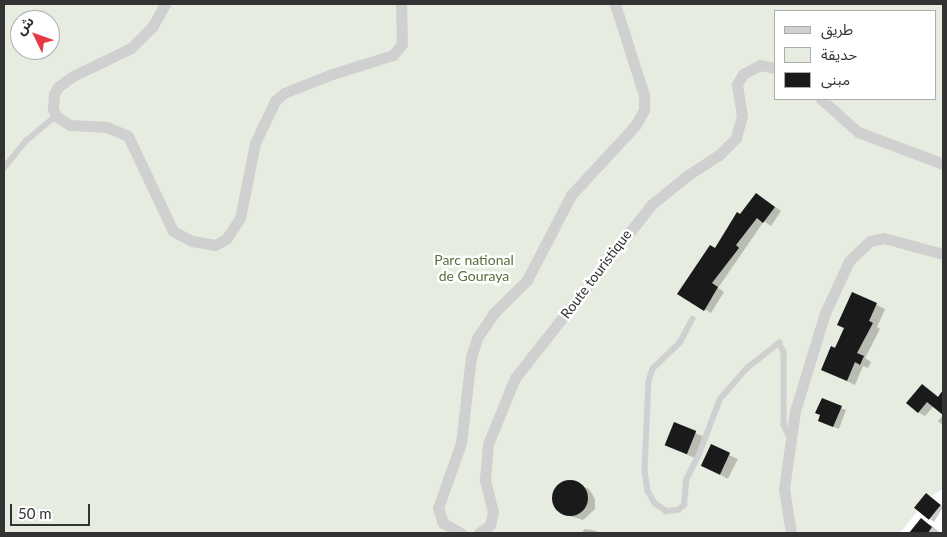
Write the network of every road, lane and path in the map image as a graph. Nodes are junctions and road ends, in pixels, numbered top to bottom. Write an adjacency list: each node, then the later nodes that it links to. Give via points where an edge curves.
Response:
1 (165, 4): 6 (street, via 153,26 131,48 73,76 58,88 54,94)
2 (401, 4): 6 (street, via 402,44 393,55 332,74 284,93 275,100 255,143 240,218 220,244 192,241 173,231 128,136 107,127 70,125)
3 (615, 4): 12 (street, via 644,95 644,110 635,126 571,195 527,280 493,314 476,338 470,357 461,444 438,508 443,523)
4 (774, 68): 13 (street, Route touristique, via 760,65 743,74 737,84 742,116 736,138 719,155 688,174 651,205 515,378 503,400 488,444 485,480 493,512 490,525)
5 (822, 100): 7 (street, via 858,132)
6 (56, 116): 8 (lane, via 26,141)
7 (943, 164)
8 (4, 168)
9 (943, 254): 11 (street, via 884,238 870,241 849,261 825,313 795,411)
10 (693, 319): 11 (lane, via 680,342 653,369 649,381 645,470 648,491 656,503 666,511 678,510 684,505 686,480 720,399 747,368 780,343 784,352 784,425)
11 (792, 440): 14 (street, via 784,489)
12 (461, 533)
13 (479, 533)
14 (791, 533)

